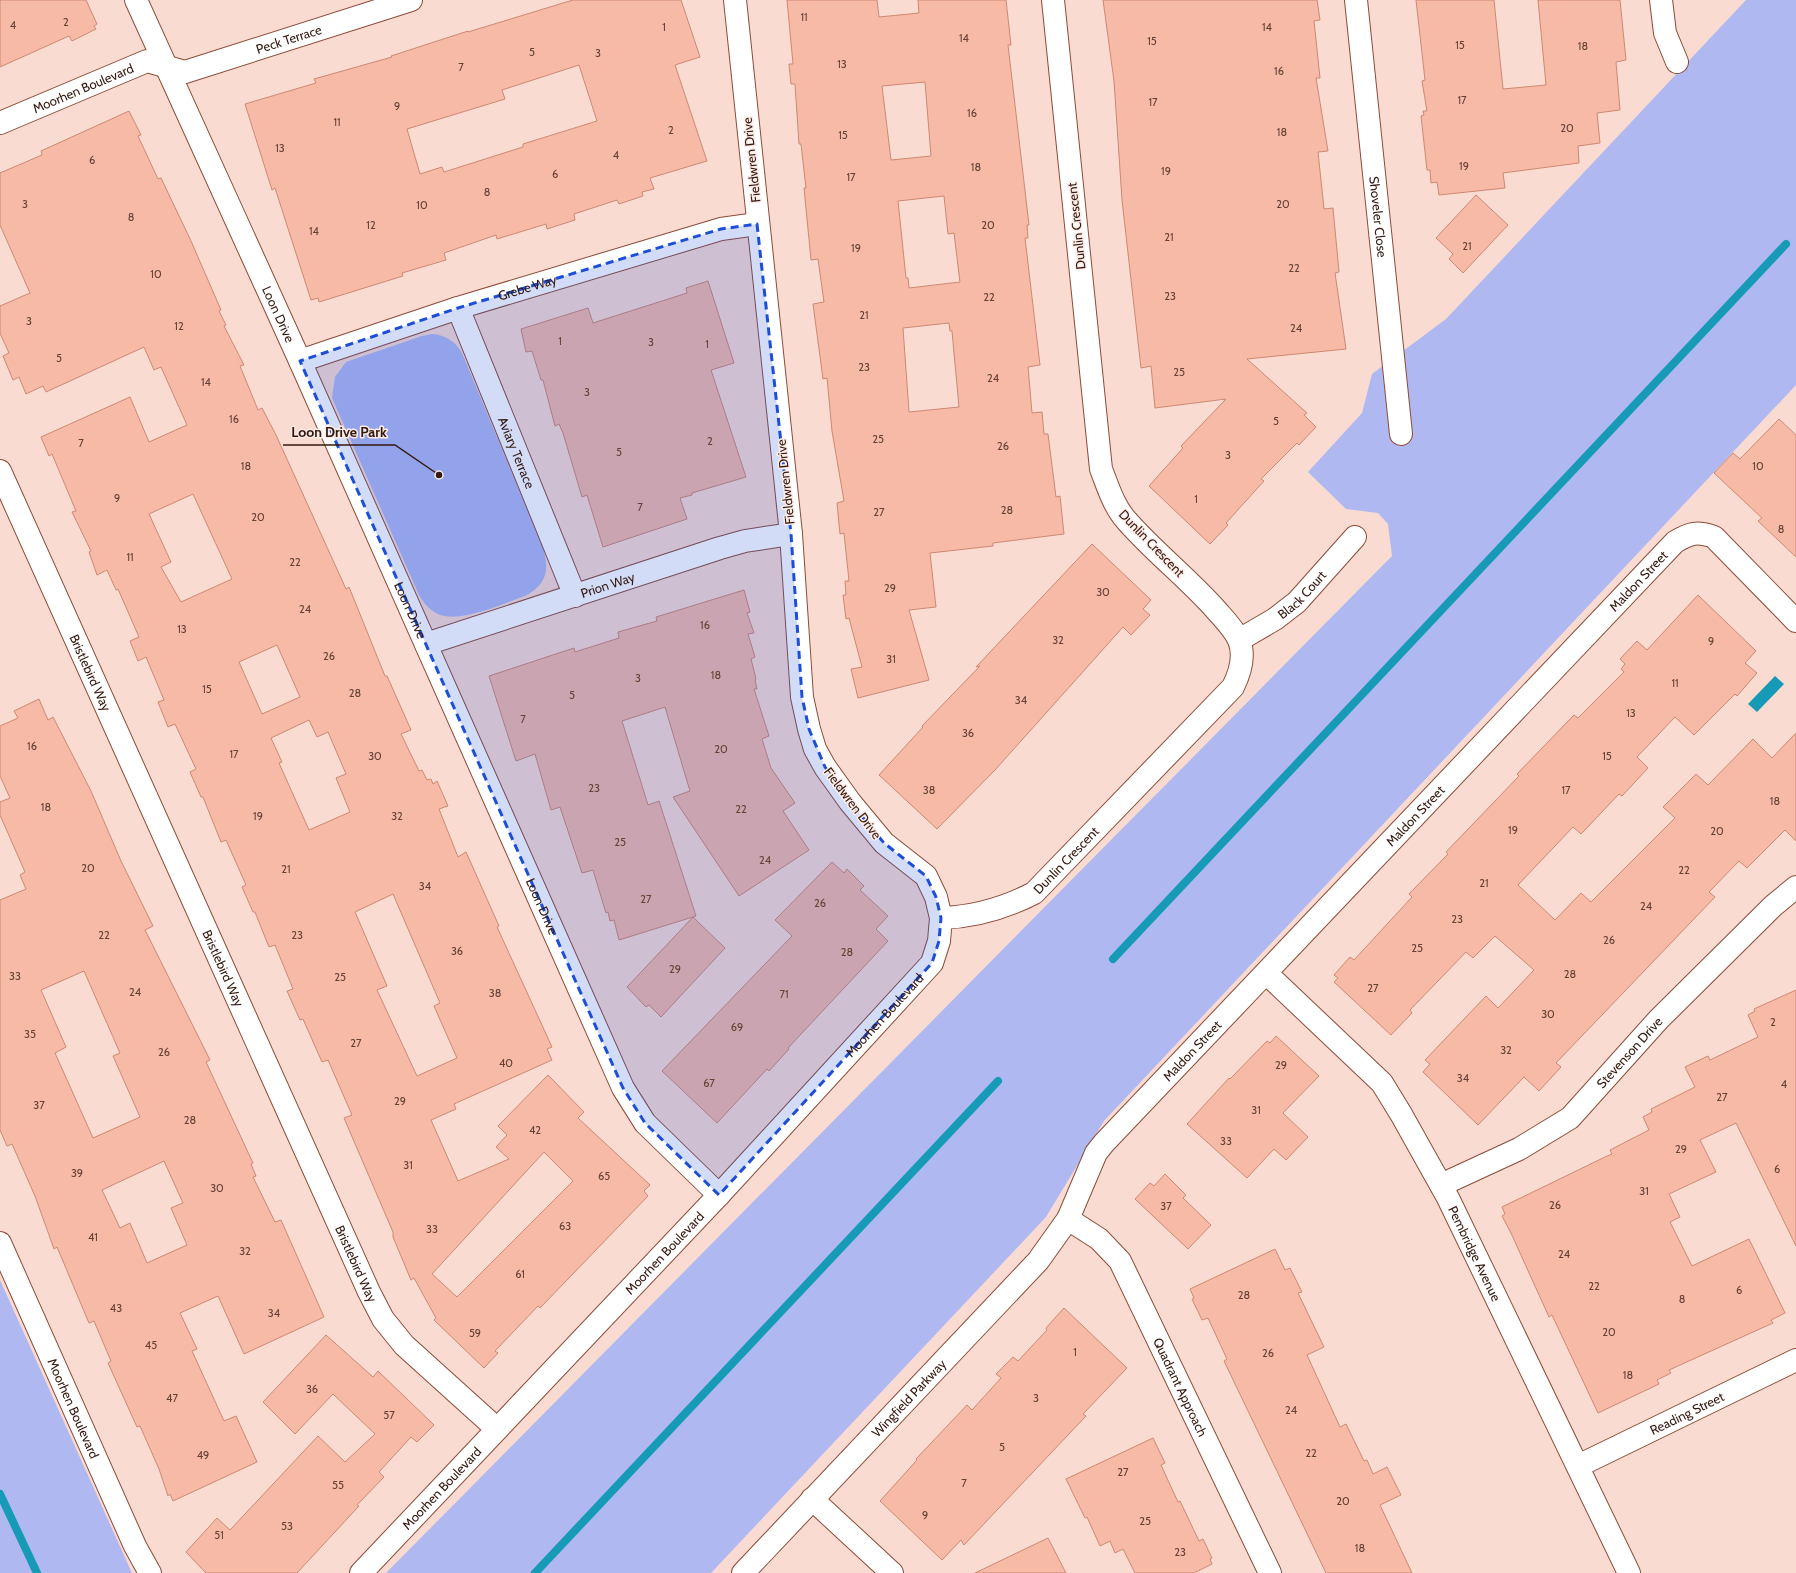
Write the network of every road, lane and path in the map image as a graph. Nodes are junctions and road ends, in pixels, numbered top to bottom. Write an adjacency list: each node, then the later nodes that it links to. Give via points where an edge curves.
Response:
1 (136, 0): 8 (street, Loon Drive)
2 (411, 0): 8 (street, Peck Terrace, via 185,72)
3 (735, 0): 10 (street, Fieldwren Drive)
4 (1053, 0): 19 (street, Dunlin Crescent, via 1101,470 1115,504 1126,520 1208,601)
5 (1356, 0): 13 (street, Shoveler Close)
6 (1661, 0): 7 (street, via 1665,33)
7 (1678, 62)
8 (167, 68): 9 (street, Moorhen Boulevard, via 147,61); 12 (street, Loon Drive)
9 (0, 123)
10 (757, 224): 11 (street, Grebe Way, via 721,229); 15 (street, Fieldwren Drive)
11 (458, 308): 12 (street, Grebe Way); 17 (street, Aviary Terrace)
12 (300, 361): 20 (street, Loon Drive)
13 (1401, 434)
14 (0, 471): 29 (street, Bristlebird Way, via 383,1319 404,1345)
15 (791, 534): 17 (street, Prion Way, via 726,546); 22 (street, Fieldwren Drive, via 802,697 815,749 836,785 884,843 926,876 936,897)
16 (1355, 537): 19 (street, Black Court, via 1297,602 1275,619)
17 (575, 596): 20 (street, Prion Way)
18 (1796, 621): 23 (street, Maldon Street, via 1714,537 1701,533 1687,535 1675,542)
19 (1239, 640): 22 (street, Dunlin Crescent, via 1242,652 1241,665 1233,686 1034,893 1012,904 989,911 965,917)
20 (426, 644): 25 (street, Loon Drive, via 623,1088 645,1123)
21 (1796, 887): 24 (street, Stevenson Drive, via 1773,906 1659,1019 1570,1118 1519,1149)
22 (941, 918): 25 (street, Moorhen Boulevard, via 940,941 932,963)
23 (1266, 973): 24 (street, Pembridge Avenue, via 1382,1083); 26 (street, Maldon Street, via 1096,1153)
24 (1441, 1185): 30 (street, Pembridge Avenue)
25 (720, 1195): 29 (street, Moorhen Boulevard)
26 (1068, 1219): 31 (street, Wingfield Parkway, via 1038,1261); 36 (street, Quadrant Approach, via 1100,1238 1120,1261)
27 (0, 1243): 32 (street, Moorhen Boulevard, via 135,1546)
28 (1796, 1360): 30 (street, Reading Street)
29 (497, 1429): 33 (street, Moorhen Boulevard)
30 (1578, 1466): 37 (street, Pembridge Avenue)
31 (812, 1499): 34 (street, Wingfield Parkway); 35 (street)
32 (150, 1573)
33 (361, 1573)
34 (743, 1573)
35 (892, 1573)
36 (1270, 1573)
37 (1629, 1573)

